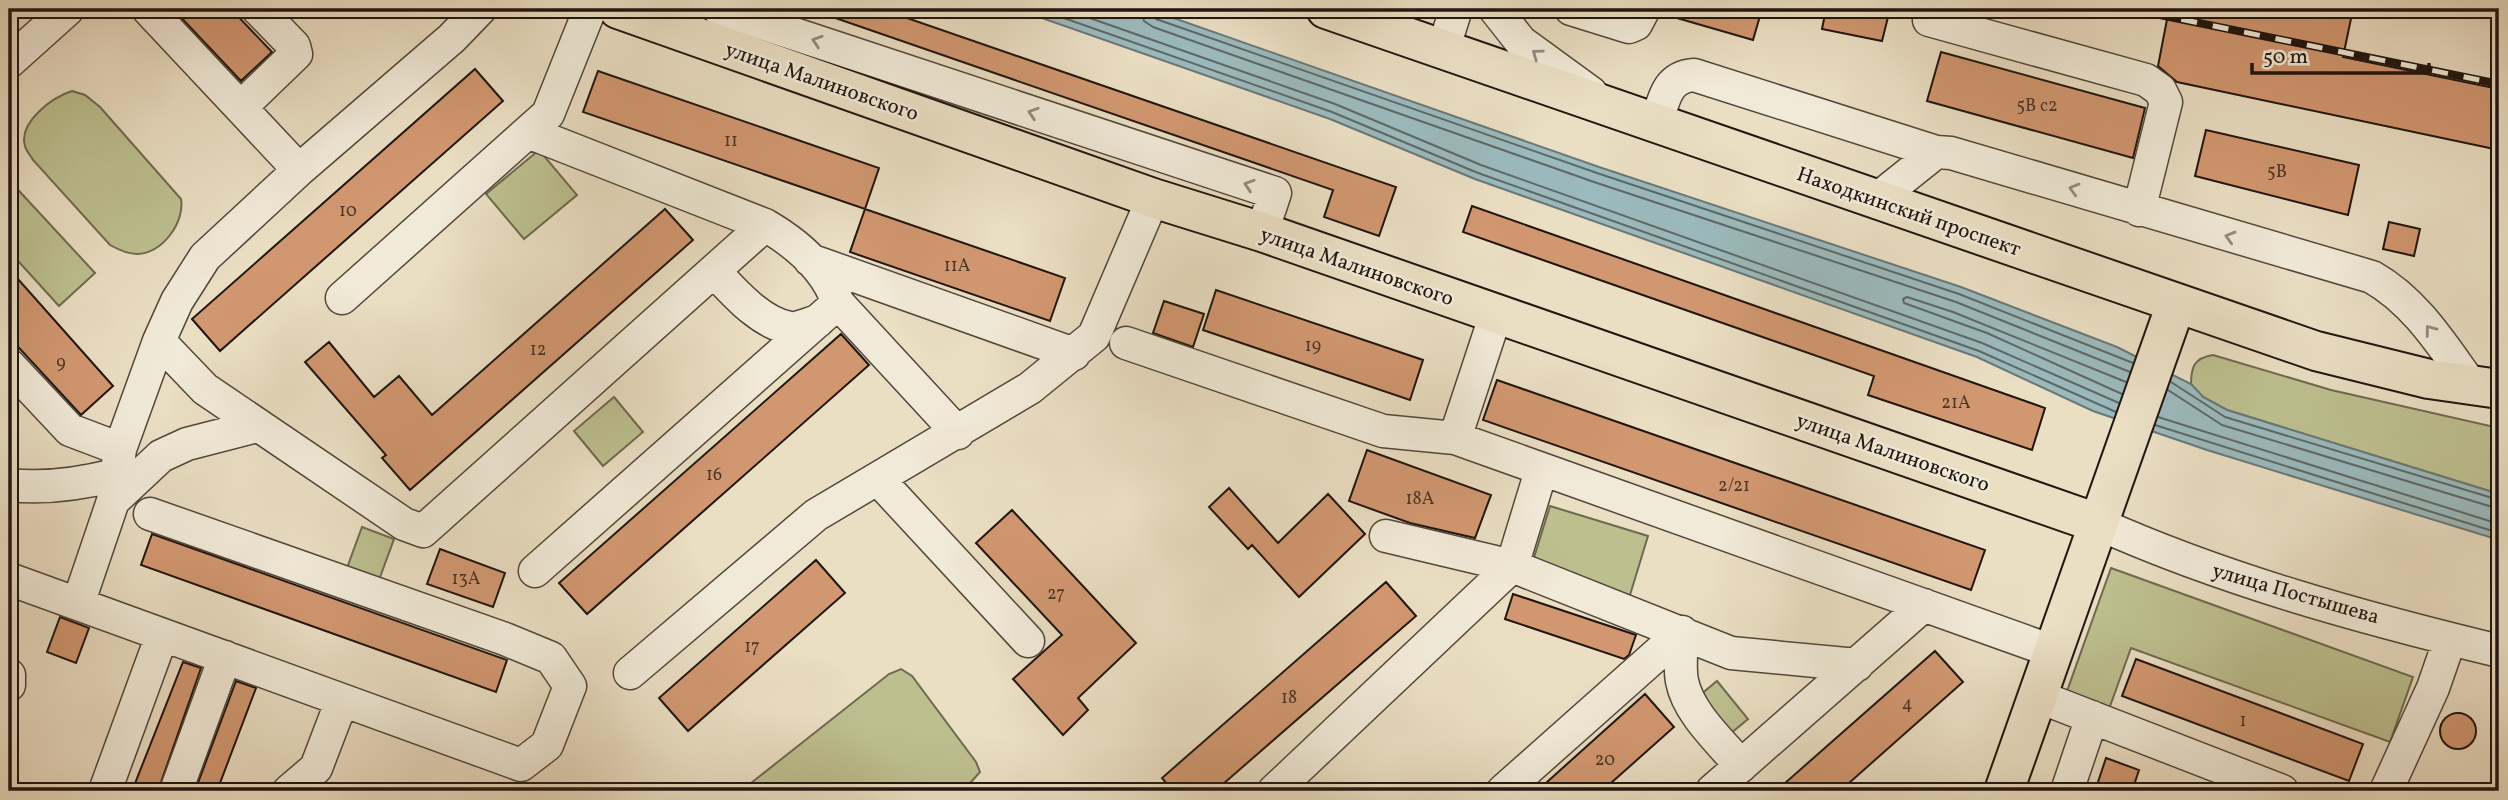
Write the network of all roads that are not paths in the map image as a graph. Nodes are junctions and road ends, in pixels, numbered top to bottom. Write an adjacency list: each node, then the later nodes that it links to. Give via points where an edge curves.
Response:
1 (68, 9): 15 (street)
2 (148, 9): 16 (street)
3 (258, 9): 16 (street, via 294,46 296,54)
4 (480, 9): 21 (street)
5 (590, 9): 19 (street, via 548,114)
6 (618, 9): 22 (main road, улица Малиновского)
7 (719, 9): 26 (street, one-way to 7, via 1275,193)
8 (1326, 9): 14 (main road, Находкинский проспект)
9 (1456, 9): 14 (street)
10 (1495, 9): 17 (street, one-way to 10, via 1521,42)
11 (1571, 9): 12 (street, via 1629,27)
12 (1644, 9)
13 (1928, 20): 24 (street, via 2146,80 2160,90 2166,102)
14 (1443, 50): 17 (main road, Находкинский проспект)
15 (9, 62)
16 (241, 107): 21 (street)
17 (1612, 108): 18 (main road, Находкинский проспект)
18 (1656, 124): 20 (street, via 1671,82 1694,75); 23 (main road, Находкинский проспект)
19 (528, 132): 25 (street); 29 (street)
20 (1936, 152): 23 (street); 24 (street, one-way to 20)
21 (299, 170): 33 (street, via 205,257)
22 (1153, 198): 26 (main road, улица Малиновского); 35 (street, via 1094,336)
23 (1876, 200): 30 (main road, Находкинский проспект)
24 (2139, 211): 37 (street, one-way to 24, via 2394,289 2372,277)
25 (765, 225): 27 (street, via 796,243); 28 (street)
26 (1262, 232): 32 (main road, улица Малиновского)
27 (810, 260): 31 (street, via 833,288); 35 (street)
28 (714, 271): 31 (street, via 739,298 792,328); 38 (street, via 423,531 404,524)
29 (342, 298)
30 (2176, 304): 37 (main road, Находкинский проспект, via 2366,365); 46 (main road)
31 (828, 312): 39 (street); 49 (street)
32 (1496, 314): 40 (street); 46 (main road, улица Малиновского)
33 (159, 341): 38 (street, via 205,389); 42 (street)
34 (1126, 343): 40 (street, via 1383,431)
35 (1074, 354): 39 (street)
36 (9, 365): 42 (street)
37 (2485, 387)
38 (257, 426): 42 (street, via 187,444)
39 (958, 433): 43 (street)
40 (1455, 438): 41 (street)
41 (1541, 471): 48 (street); 52 (street)
42 (116, 475): 44 (street, via 69,485); 51 (street)
43 (878, 479): 56 (street); 61 (street, via 800,528)
44 (9, 485)
45 (150, 514): 65 (street, via 505,639 551,658 570,686 547,745 521,765)
46 (2097, 523): 55 (street, улица Постышева, via 2169,555); 57 (main road)
47 (1387, 536): 48 (street)
48 (1512, 566): 53 (street); 72 (street)
49 (535, 571)
50 (9, 579): 51 (street)
51 (78, 604): 54 (street)
52 (1924, 606): 57 (street); 60 (street)
53 (1682, 632): 60 (street, via 1731,653); 67 (street, via 1682,682 1698,712); 73 (street)
54 (162, 635): 59 (street); 69 (street)
55 (2450, 639): 58 (street, улица Постышева); 78 (street)
56 (1028, 641)
57 (2052, 651): 64 (main road)
58 (2499, 651)
59 (225, 657): 65 (street); 70 (street)
60 (1857, 665): 67 (street)
61 (630, 673)
62 (9, 675): 63 (street)
63 (9, 685)
64 (2037, 696): 66 (street); 75 (main road)
65 (342, 700): 71 (street, via 316,768)
66 (2092, 717): 68 (street); 76 (street)
67 (1741, 765): 74 (street)
68 (2237, 782): 77 (street)
69 (105, 791)
70 (176, 791)
71 (289, 791)
72 (1274, 791)
73 (1503, 791)
74 (1712, 791)
75 (2004, 791)
76 (2067, 791)
77 (2282, 791)
78 (2386, 791)

